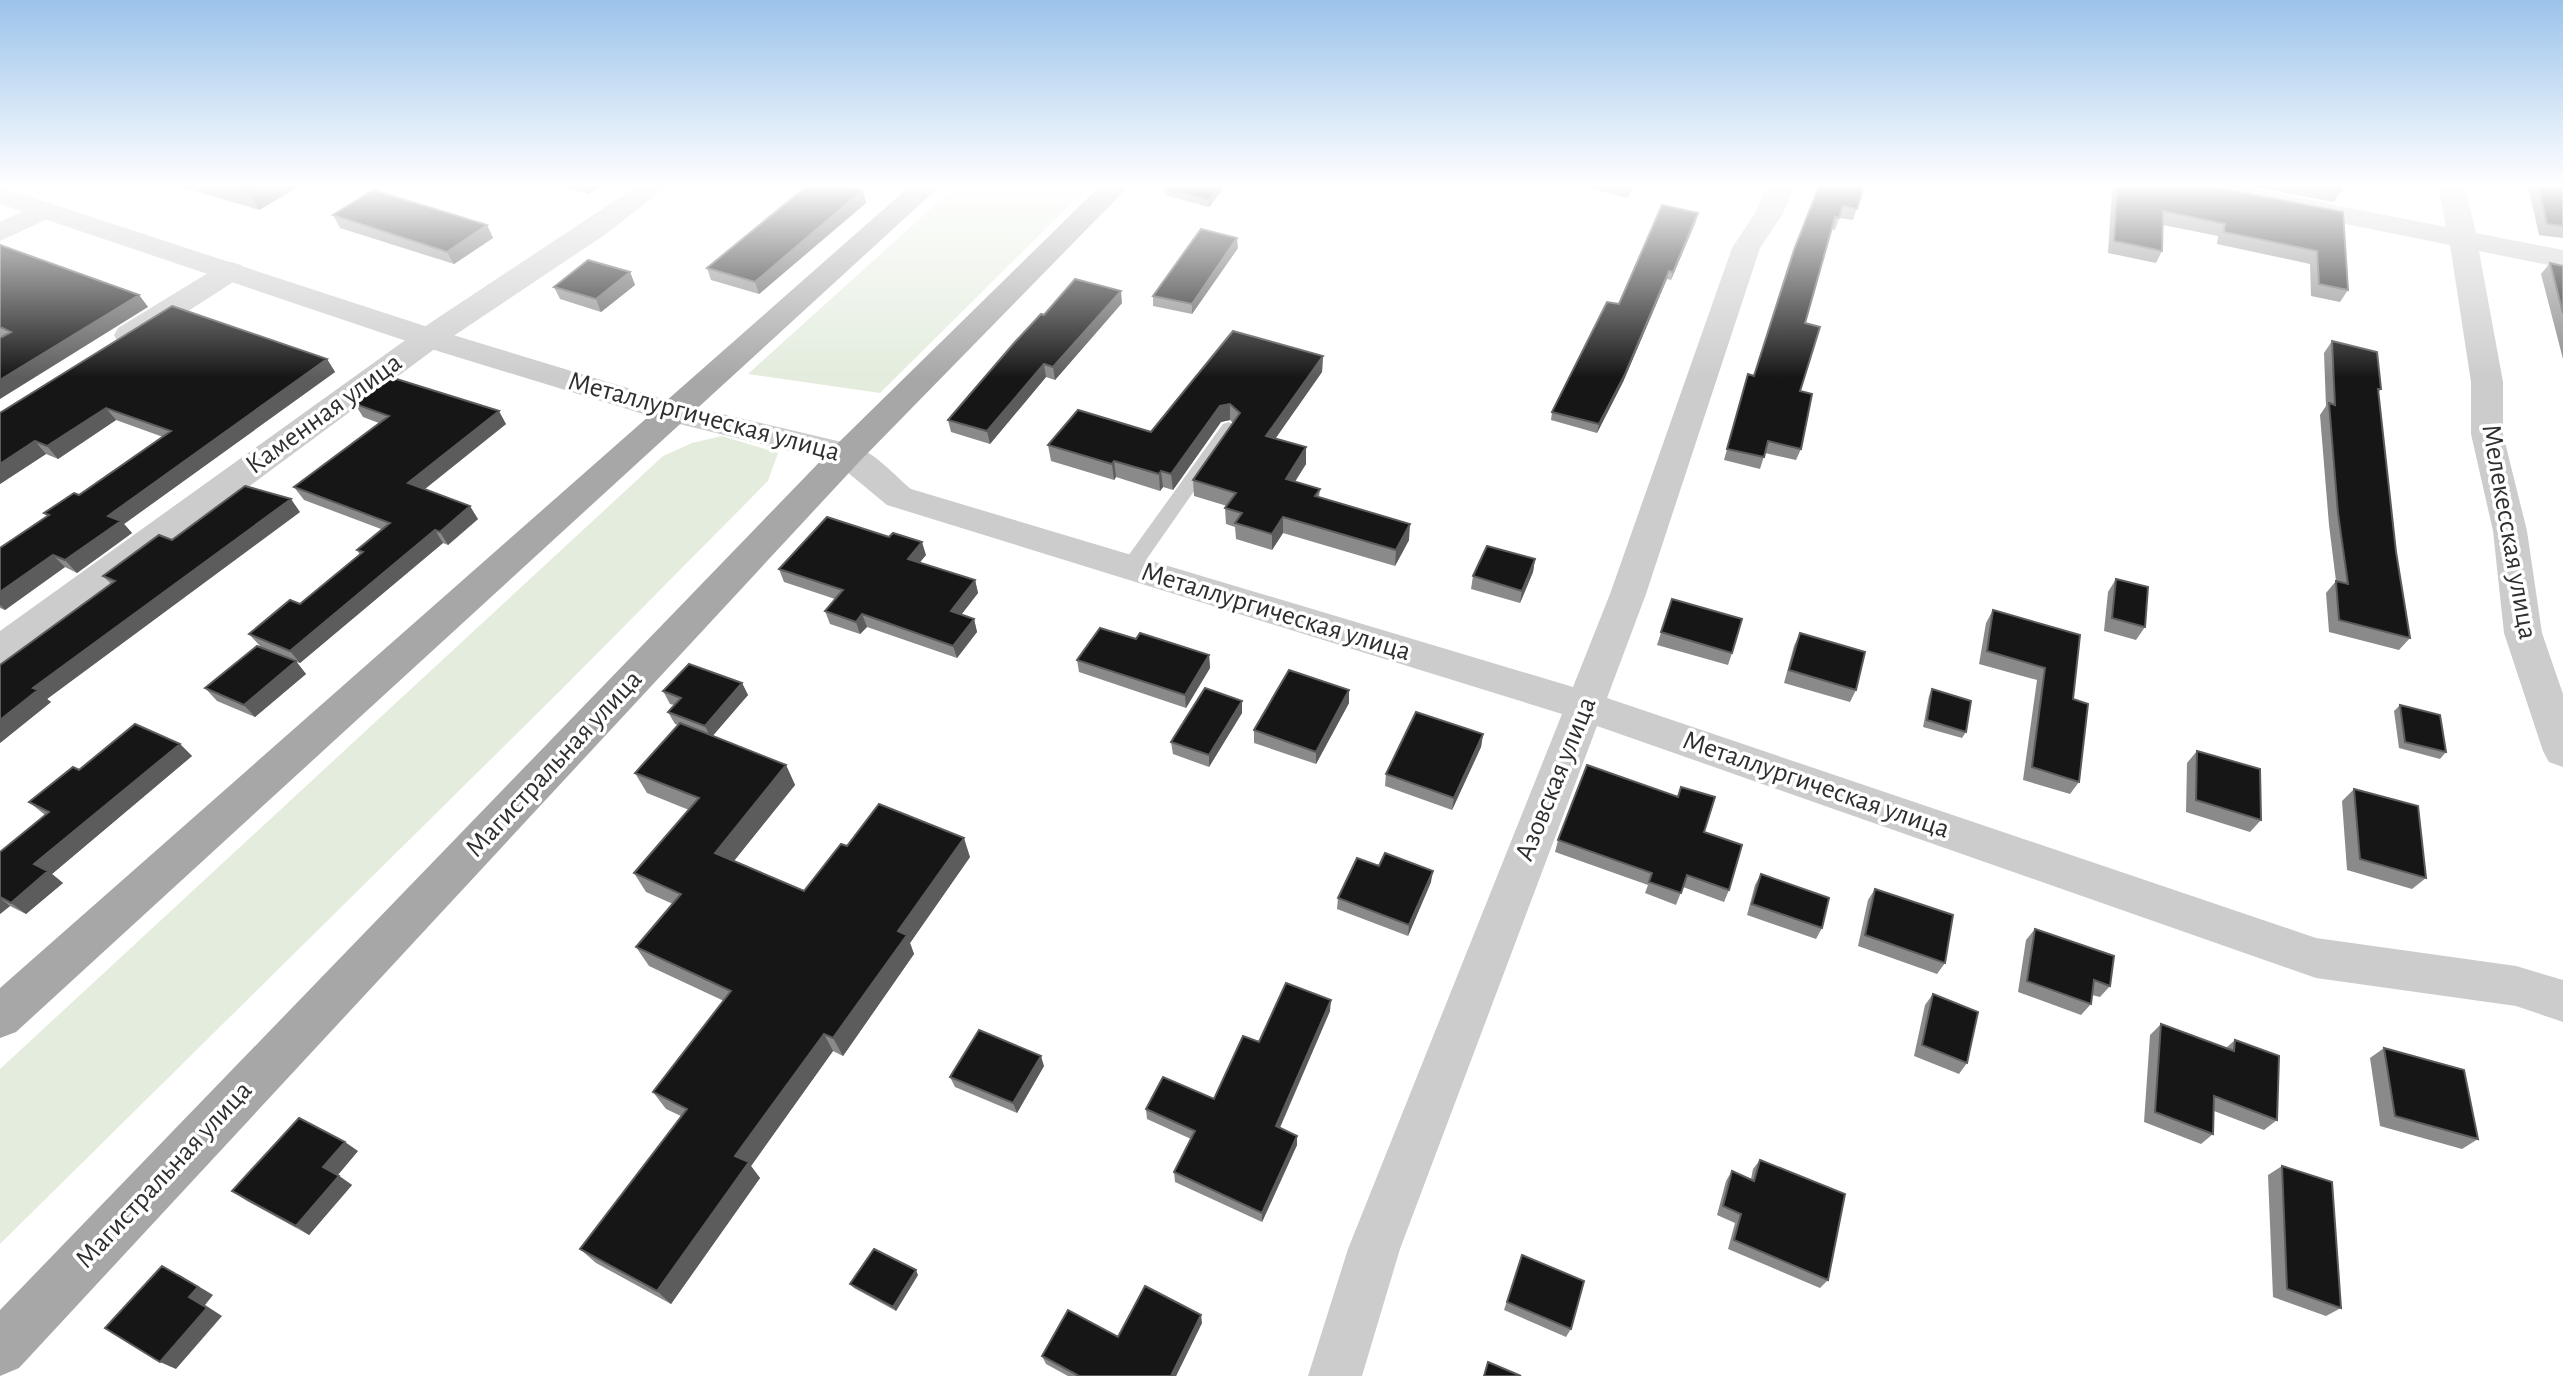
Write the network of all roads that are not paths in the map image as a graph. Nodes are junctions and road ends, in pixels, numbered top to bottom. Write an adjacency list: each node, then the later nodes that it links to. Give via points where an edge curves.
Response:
1 (167, 250): 9 (street, Металлургическая улица)
2 (562, 250): 10 (street, Каменная улица)
3 (855, 250): 12 (main road)
4 (1051, 250): 14 (main road, Магистральная улица)
5 (1745, 250): 17 (street, Азовская улица)
6 (2466, 250): 18 (street, Мелекесская улица, via 2487,382 2487,434 2510,531 2523,633)
7 (2515, 250): 8 (street)
8 (2563, 260)
9 (231, 271): 10 (street, Металлургическая улица); 11 (street)
10 (429, 338): 12 (street, Металлургическая улица); 16 (street, Каменная улица)
11 (104, 351)
12 (674, 413): 14 (street, Металлургическая улица); 20 (main road)
13 (1229, 428): 15 (lane)
14 (847, 454): 15 (street, Металлургическая улица, via 899,497); 21 (main road, Магистральная улица)
15 (1130, 568): 17 (street, Металлургическая улица)
16 (0, 651)
17 (1586, 706): 19 (street, Металлургическая улица, via 2316,958 2516,986); 22 (street, Азовская улица, via 1374,1249)
18 (2563, 751)
19 (2563, 1001)
20 (0, 1017)
21 (0, 1349)
22 (1335, 1376)

